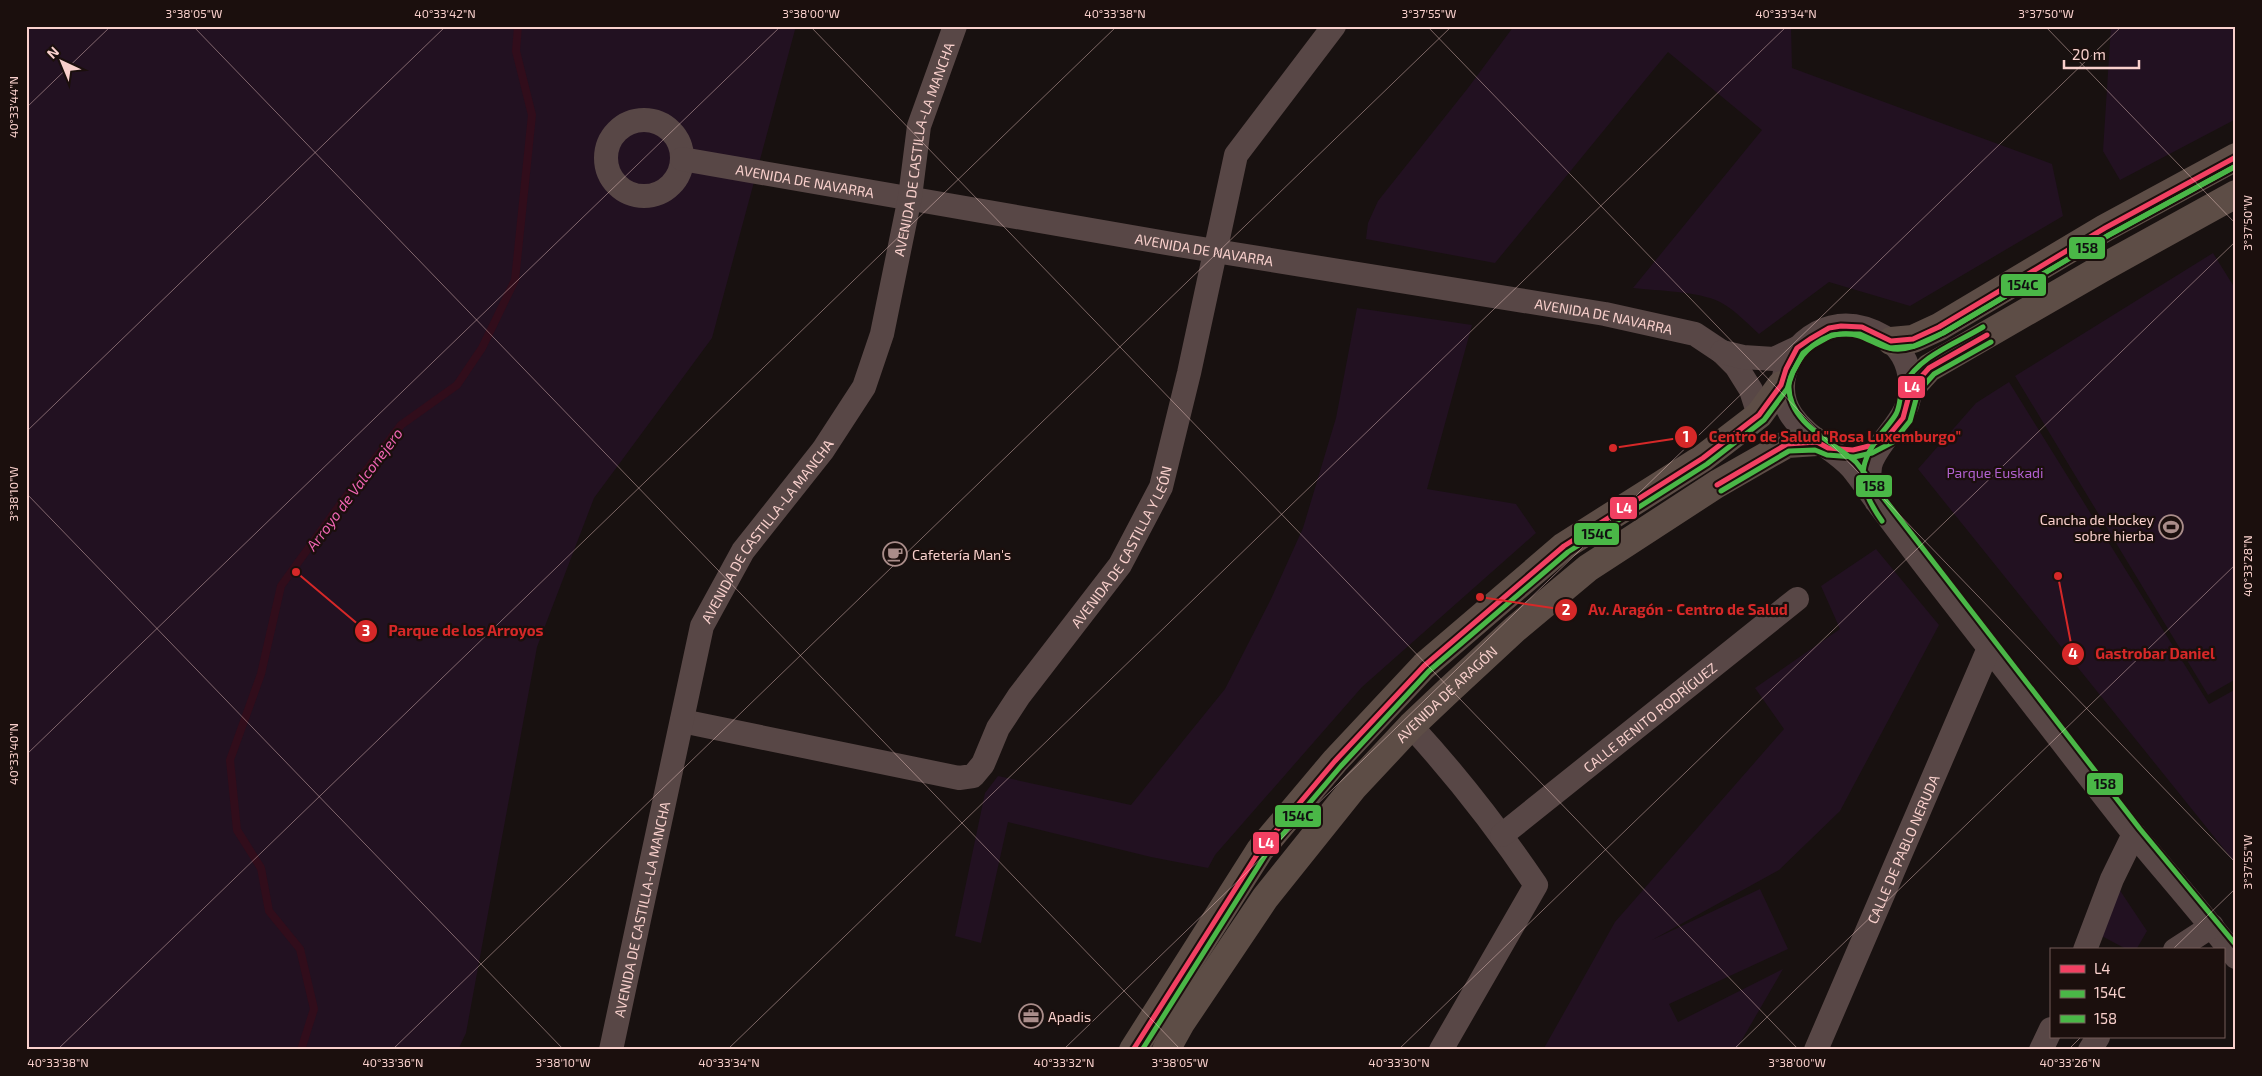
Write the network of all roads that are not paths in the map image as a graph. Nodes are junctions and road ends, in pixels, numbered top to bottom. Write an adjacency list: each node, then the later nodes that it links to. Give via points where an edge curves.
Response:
1 (955, 26): 6 (street, AVENIDA DE CASTILLA-LA MANCHA, via 919,126)
2 (1334, 26): 7 (street, AVENIDA DE CASTILLA Y LEÓN, via 1236,155)
3 (2236, 157): 8 (main road, via 2105,228 1939,328 1913,339)
4 (682, 158): 6 (street, AVENIDA DE NAVARRA)
5 (2236, 194): 12 (main road, via 1929,368)
6 (910, 197): 7 (street, AVENIDA DE NAVARRA); 19 (street, AVENIDA DE CASTILLA-LA MANCHA, via 882,334 864,387 823,450 743,551 702,626)
7 (1215, 251): 10 (street, AVENIDA DE NAVARRA, via 1605,314 1695,334); 19 (street, AVENIDA DE CASTILLA Y LEÓN, via 1160,486 1120,565 1019,696 998,728 983,764 973,776 959,778)
8 (1891, 341): 9 (street, via 1862,327 1840,326 1829,328); 12 (street, via 1909,369)
9 (1796, 348): 10 (street, via 1774,359); 11 (street)
10 (1722, 352): 13 (street, via 1736,366)
11 (1781, 385): 13 (main road); 15 (street, via 1785,406 1796,422)
12 (1911, 388): 14 (street, via 1903,418)
13 (1759, 415): 30 (main road, via 1703,458 1564,546 1424,666 1335,761 1260,850)
14 (1889, 435): 15 (street, via 1854,450); 16 (street, via 1871,461 1870,477)
15 (1823, 445): 16 (street, via 1850,467); 20 (main road, AVENIDA DE ARAGÓN, via 1787,444 1717,484 1588,568 1515,628)
16 (1876, 501): 18 (street)
17 (1797, 598): 22 (street, CALLE BENITO RODRÍGUEZ)
18 (1989, 648): 21 (street); 33 (street, CALLE DE PABLO NERUDA)
19 (682, 721): 29 (street, AVENIDA DE CASTILLA-LA MANCHA)
20 (1411, 726): 22 (street, via 1449,767); 31 (main road, AVENIDA DE ARAGÓN, via 1353,788 1265,898)
21 (2134, 834): 23 (street); 24 (street, via 2112,879)
22 (1502, 835): 32 (street, via 1536,884)
23 (2212, 926): 25 (street); 26 (street)
24 (2086, 948)
25 (2178, 948)
26 (2236, 956)
27 (2050, 1031): 34 (street)
28 (2097, 1038): 35 (street)
29 (612, 1050)
30 (1132, 1050)
31 (1166, 1050)
32 (1441, 1050)
33 (1816, 1050)
34 (2042, 1050)
35 (2090, 1050)

